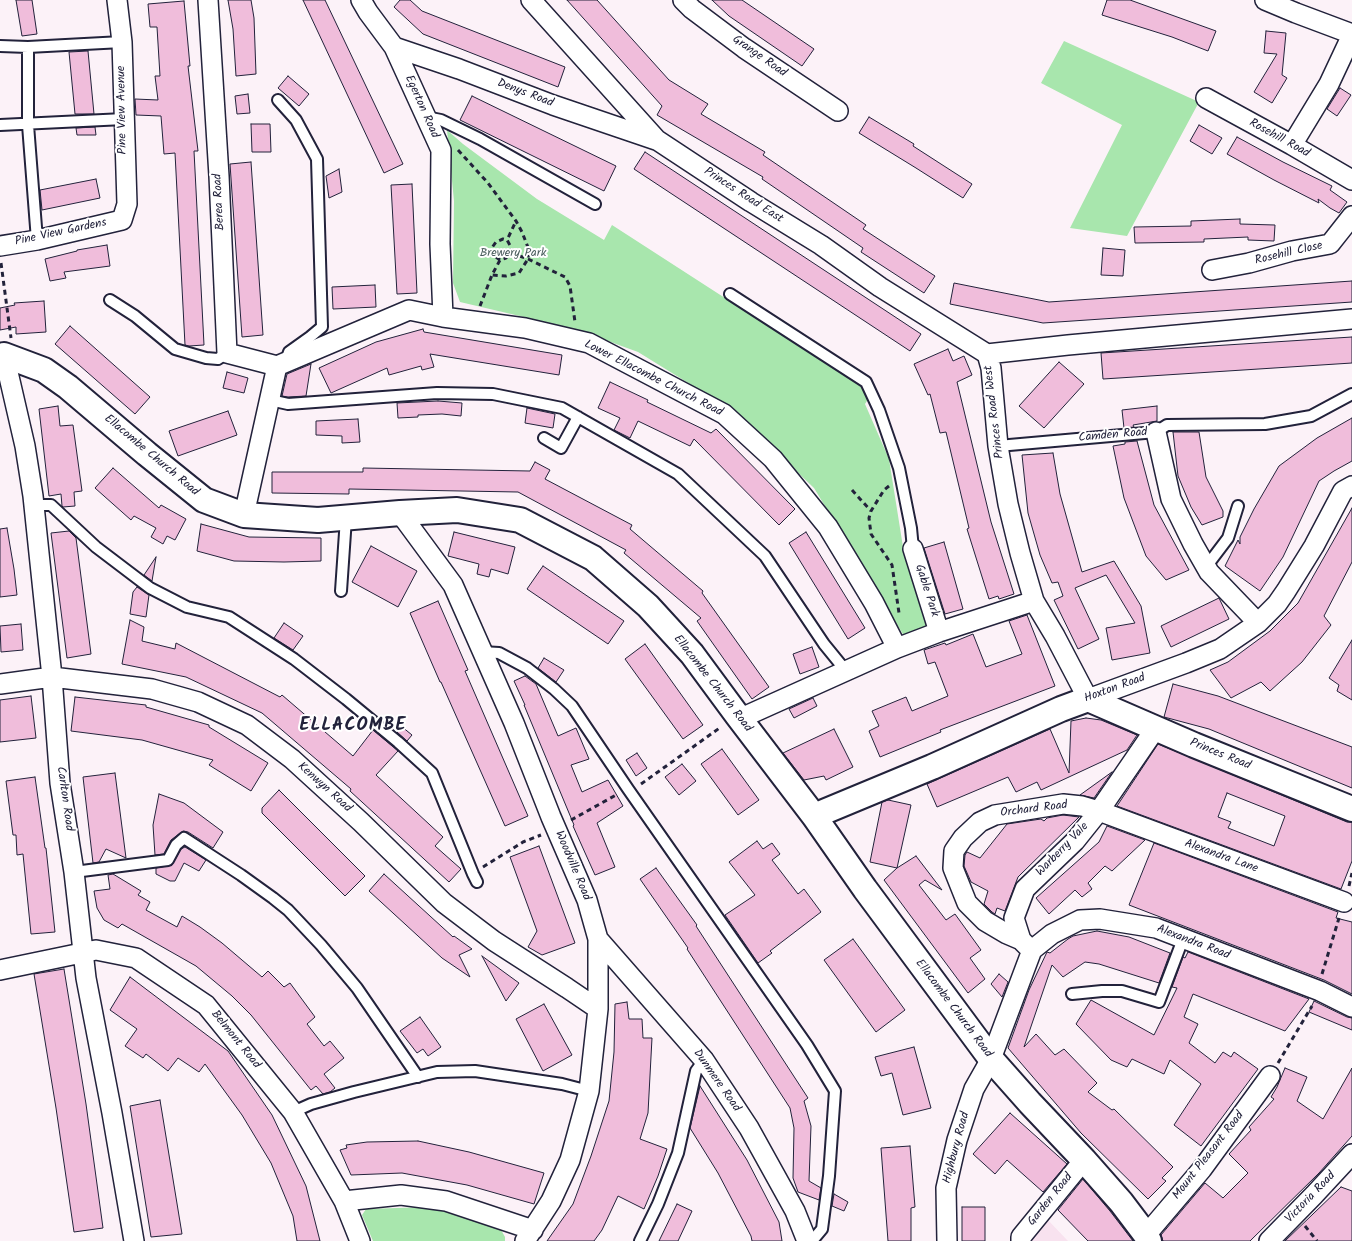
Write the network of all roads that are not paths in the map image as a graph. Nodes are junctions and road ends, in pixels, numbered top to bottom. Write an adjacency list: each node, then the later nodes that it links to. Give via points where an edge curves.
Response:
1 (117, 0): 8 (street, Pine View Avenue)
2 (208, 0): 32 (street, Berea Road)
3 (361, 0): 11 (street, Egerton Road)
4 (531, 0): 19 (street, Princes Road East)
5 (683, 0): 14 (street, Grange Road, via 744,48)
6 (1265, 0): 7 (street)
7 (1352, 34): 20 (street, via 1329,84)
8 (122, 42): 10 (lane); 16 (street, Pine View Avenue)
9 (0, 46): 10 (lane)
10 (28, 47): 18 (lane)
11 (394, 47): 15 (street, Egerton Road); 19 (street, Denys Road)
12 (1206, 98): 20 (street, Rosehill Road)
13 (278, 100): 35 (lane, via 296,120 316,159 322,326 289,352)
14 (838, 111)
15 (426, 118): 22 (lane, via 441,120 480,138); 30 (street, Egerton Road, via 441,150 440,244)
16 (124, 119): 18 (lane); 24 (street, Pine View Avenue, via 126,204)
17 (0, 125): 18 (lane)
18 (28, 125): 25 (lane)
19 (657, 140): 33 (street, Princes Road East)
20 (1292, 146): 21 (street, Rosehill Road)
21 (1352, 180)
22 (595, 204)
23 (1352, 216): 27 (street, Rosehill Close, via 1330,244)
24 (122, 220): 25 (street, Pine View Gardens)
25 (37, 240): 26 (street, Pine View Gardens)
26 (0, 246)
27 (1212, 270)
28 (730, 294): 48 (lane, via 866,382 880,410 899,468)
29 (110, 300): 32 (lane, via 175,349 212,359 218,359)
30 (444, 317): 35 (street, Lower Ellacombe Church Road, via 409,310); 54 (street, Lower Ellacombe Church Road, via 525,328 589,344 724,414 773,459 828,527)
31 (1352, 319): 33 (street, Princes Road West)
32 (227, 352): 35 (street)
33 (987, 354): 41 (street, Princes Road West)
34 (6, 357): 43 (street, Carlton Road); 46 (street, Ellacombe Church Road, via 44,370 204,500)
35 (282, 364): 37 (street)
36 (1352, 394): 39 (lane, via 1302,418 1265,424 1167,425)
37 (270, 400): 38 (lane, via 288,404 437,392 493,394 562,408); 46 (street)
38 (578, 417): 40 (lane, via 561,448); 56 (lane, via 678,474 765,556)
39 (1156, 432): 41 (lane, Camden Road); 49 (street, Camden Road, via 1172,499)
40 (544, 438)
41 (998, 446): 51 (street, Princes Road West, via 1008,504)
42 (1349, 491): 52 (street, Hoxton Road, via 1286,591)
43 (34, 505): 57 (street, Carlton Road); 66 (lane, via 51,505 96,547 150,588 186,607 229,617 294,659 398,742 432,773)
44 (1238, 506): 49 (lane, via 1228,538)
45 (400, 513): 47 (street, Ellacombe Church Road); 55 (street, Woodville Road, via 453,585); 60 (street, Ellacombe Church Road, via 458,510 520,520 593,558 648,606 692,654)
46 (244, 515): 47 (street, Ellacombe Church Road, via 318,520)
47 (346, 518): 50 (lane)
48 (913, 549): 53 (street, Gable Park)
49 (1206, 566): 52 (street, Camden Road)
50 (341, 592)
51 (1034, 601): 53 (street); 59 (street, Princes Road West)
52 (1258, 624): 59 (street, Hoxton Road, via 1220,649)
53 (939, 632): 54 (street)
54 (900, 647): 56 (street)
55 (482, 652): 68 (street, Woodville Road, via 586,900); 91 (lane, via 499,653 527,668 572,706 807,1045 835,1091 822,1230)
56 (846, 671): 60 (street)
57 (52, 677): 58 (street, Kenwyn Road); 65 (street, Carlton Road, via 60,783); 75 (street, Kenwyn Road, via 152,690 198,702 247,726 292,759 444,903 494,941)
58 (0, 684)
59 (1088, 699): 61 (street, Princes Road); 64 (street, Hoxton Road)
60 (738, 717): 64 (street, Ellacombe Church Road)
61 (1156, 728): 62 (street, Princes Road); 63 (street, Warberry Vale)
62 (1352, 809)
63 (1099, 811): 67 (street, Alexandra Lane); 70 (street, Warberry Vale, via 1075,841 1025,889 1014,918); 70 (street, Orchard Road, via 1064,804 995,815 980,822 954,851 953,868 967,903 984,921)
64 (814, 816): 77 (street, Ellacombe Church Road)
65 (74, 872): 71 (street, Carlton Road); 79 (lane, via 168,860 176,844 184,838 288,910 357,988)
66 (475, 878)
67 (1344, 902)
68 (598, 939): 75 (street, Woodville Road); 76 (street, Dunmere Road)
69 (1183, 939): 70 (street, Alexandra Road, via 1156,928 1100,919 1080,920); 73 (lane, via 1159,1002 1122,990); 74 (street, Alexandra Road)
70 (1026, 945): 77 (street)
71 (83, 952): 72 (street, Belmont Road); 81 (street, Belmont Road, via 96,950 136,958 206,1006); 87 (street, Carlton Road)
72 (0, 970)
73 (1072, 994)
74 (1352, 1006)
75 (598, 1010): 80 (street, Woodville Road)
76 (704, 1060): 89 (lane, via 696,1071 678,1153); 90 (street, Dunmere Road, via 749,1128 795,1211)
77 (991, 1060): 83 (street, Ellacombe Church Road); 92 (street, Highbury Road, via 974,1089 948,1178)
78 (1270, 1076): 86 (street, Mount Pleasant Road, via 1202,1170)
79 (418, 1077): 80 (lane, via 437,1072 475,1071); 81 (lane, via 311,1104)
80 (589, 1091): 85 (street, Woodville Road, via 570,1160 551,1201)
81 (294, 1112): 84 (street, Belmont Road)
82 (1352, 1154): 94 (street, Victoria Road)
83 (1084, 1160): 86 (street, Ellacombe Church Road); 93 (street, Garden Road)
84 (344, 1201): 85 (street, via 401,1195 446,1201); 88 (street, Belmont Road)
85 (529, 1235)
86 (1147, 1238)
87 (134, 1241)
88 (360, 1241)
89 (640, 1241)
90 (806, 1241)
91 (812, 1241)
92 (947, 1241)
93 (1021, 1241)
94 (1270, 1241)

